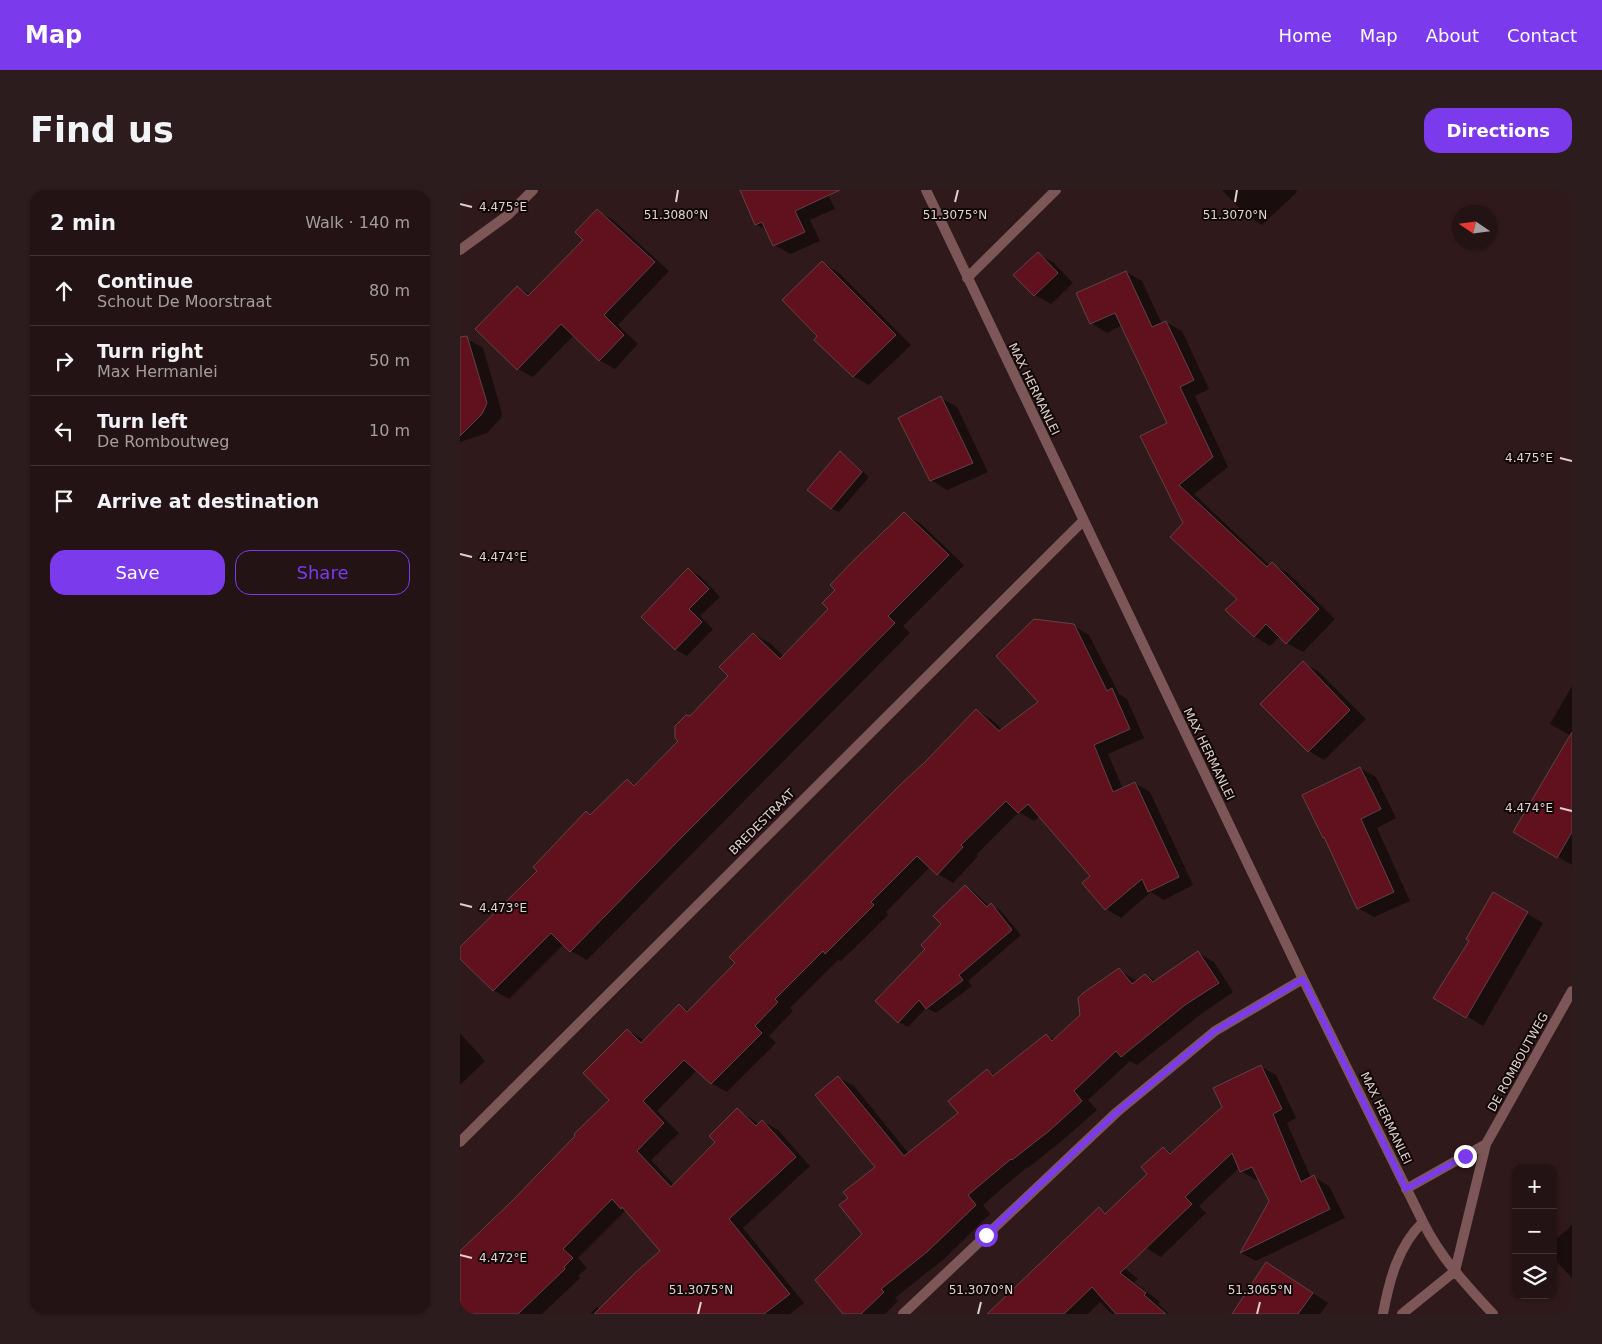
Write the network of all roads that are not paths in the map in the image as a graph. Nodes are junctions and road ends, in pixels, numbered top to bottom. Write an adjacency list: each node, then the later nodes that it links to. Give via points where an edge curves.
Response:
1 (533, 190): 4 (street, via 508,215)
2 (926, 190): 5 (street, MAX HERMANLEI)
3 (1056, 190): 5 (street)
4 (460, 250)
5 (967, 278): 6 (street, MAX HERMANLEI)
6 (1083, 521): 7 (street, MAX HERMANLEI); 9 (street, BREDESTRAAT)
7 (1303, 979): 11 (street, MAX HERMANLEI); 14 (street, via 1215,1031 1117,1112)
8 (1572, 991): 10 (street, DE ROMBOUTWEG)
9 (460, 1142)
10 (1486, 1144): 11 (street); 13 (street, DE ROMBOUTWEG)
11 (1406, 1189): 12 (street, MAX HERMANLEI)
12 (1423, 1222): 13 (street, MAX HERMANLEI); 15 (street, via 1406,1240 1390,1282)
13 (1455, 1271): 16 (street); 17 (street, MAX HERMANLEI)
14 (903, 1314)
15 (1383, 1314)
16 (1402, 1314)
17 (1493, 1314)

